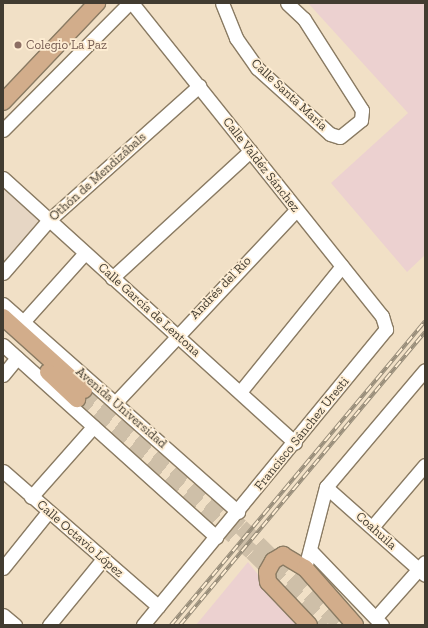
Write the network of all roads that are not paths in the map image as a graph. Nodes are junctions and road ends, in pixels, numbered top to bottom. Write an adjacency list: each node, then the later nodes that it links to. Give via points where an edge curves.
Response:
1 (97, 3): 6 (main road)
2 (129, 3): 7 (street)
3 (132, 3): 8 (street, Calle Valdéz Sánchez)
4 (222, 3): 5 (street, Calle Santa María, via 236,38 257,68 330,134 340,137 361,120 362,110 304,19)
5 (287, 3)
6 (39, 64): 7 (street); 9 (main road)
7 (54, 78): 10 (street)
8 (199, 86): 11 (street, Calle Valdéz Sánchez); 14 (street, Othón de Mendizábals)
9 (3, 102)
10 (3, 130)
11 (250, 151): 13 (street, Calle Valdéz Sánchez); 18 (street)
12 (3, 178): 14 (street, Calle García de Lentona)
13 (296, 210): 16 (street, Calle Valdéz Sánchez); 24 (street, Andrés del Río)
14 (48, 221): 15 (street, Calle García de Lentona); 17 (street, Othón de Mendizábals)
15 (85, 253): 18 (street, Calle García de Lentona); 21 (street)
16 (342, 266): 22 (street, Calle Valdéz Sánchez, via 382,316); 29 (street)
17 (3, 273)
18 (112, 278): 24 (street, Calle García de Lentona)
19 (3, 304): 21 (street, Avenida Universidad)
20 (3, 317): 23 (main road, Avenida Universidad, via 81,394)
21 (23, 322): 30 (street, Avenida Universidad)
22 (386, 329): 32 (street, Francisco Sánchez Uresti)
23 (3, 331)
24 (177, 335): 29 (street, Calle García de Lentona); 30 (street, Andrés del Río)
25 (3, 345): 26 (street)
26 (17, 358): 28 (street); 31 (street)
27 (425, 370): 35 (street)
28 (3, 375)
29 (240, 392): 32 (street, Calle García de Lentona)
30 (115, 403): 38 (street, Avenida Universidad)
31 (93, 426): 36 (street); 40 (street)
32 (295, 443): 38 (street, Francisco Sánchez Uresti)
33 (425, 465): 39 (street)
34 (3, 471): 36 (street, Calle Octavio López)
35 (326, 487): 39 (street, Coahuila); 41 (street)
36 (31, 497): 37 (street, Calle Octavio López)
37 (48, 512): 42 (street, Calle Octavio López); 43 (street)
38 (238, 512): 40 (street, Francisco Sánchez Uresti)
39 (372, 526): 45 (street, Coahuila)
40 (216, 537): 46 (street, Francisco Sánchez Uresti)
41 (310, 550): 44 (street); 48 (street)
42 (103, 559): 46 (street, Calle Octavio López); 50 (street)
43 (3, 568)
44 (305, 568): 52 (main road, via 282,555 273,561 267,572 268,582); 53 (main road)
45 (423, 569): 48 (street)
46 (158, 606): 51 (street, Francisco Sánchez Uresti)
47 (3, 615): 49 (street)
48 (379, 620)
49 (15, 625)
50 (48, 625)
51 (143, 625)
52 (309, 625)
53 (355, 625)

